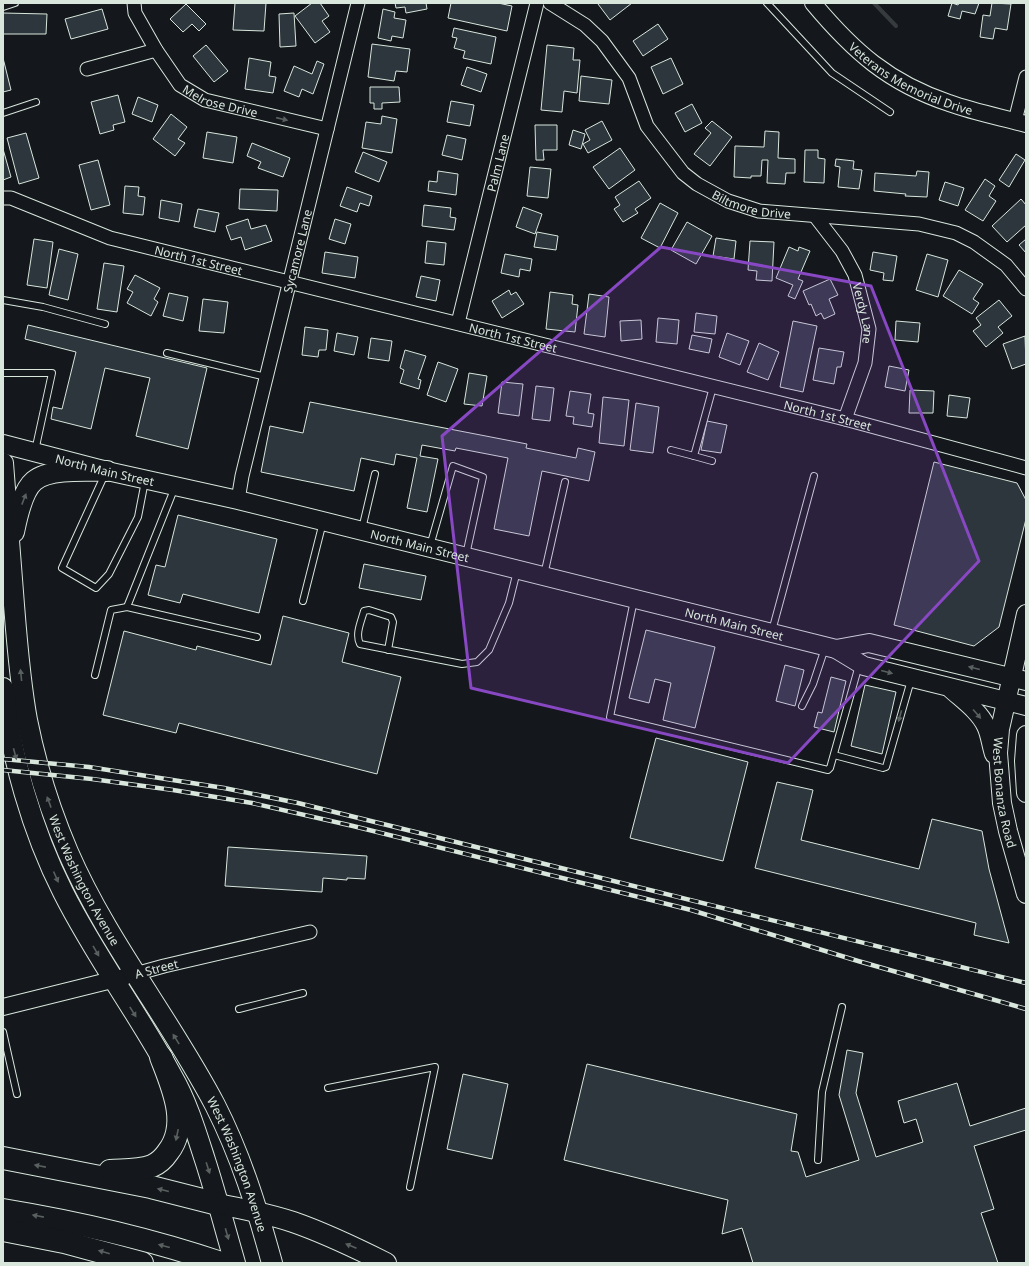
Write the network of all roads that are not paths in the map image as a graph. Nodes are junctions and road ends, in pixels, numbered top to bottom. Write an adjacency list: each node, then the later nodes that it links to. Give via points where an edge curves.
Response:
1 (15, 3): 8 (lane)
2 (134, 3): 9 (street, via 135,13)
3 (358, 3): 16 (street, Sycamore Lane)
4 (537, 3): 22 (street, Palm Lane)
5 (550, 3): 18 (street, Biltmore Drive, via 585,25 602,41 629,78 647,126 683,173 728,201 759,211)
6 (767, 3): 13 (lane, via 832,73)
7 (813, 3): 15 (street, Veterans Memorial Drive, via 857,50 895,79 950,104)
8 (3, 7)
9 (156, 50): 10 (street); 16 (street, Melrose Drive, one-way to 16, via 180,85 205,100)
10 (87, 69)
11 (1026, 77): 15 (street)
12 (36, 102): 14 (lane)
13 (890, 112)
14 (3, 113)
15 (1021, 122)
16 (327, 130): 19 (street, Sycamore Lane)
17 (3, 198): 19 (street, North 1st Street, via 11,198 110,238)
18 (815, 216): 20 (street, Biltmore Drive, via 919,224 956,233 974,242 1006,265); 28 (street, Verdy Lane, via 842,251 856,275 869,329 865,363)
19 (290, 282): 22 (street, North 1st Street); 26 (street, Sycamore Lane)
20 (1026, 289)
21 (3, 300): 23 (lane, via 43,307)
22 (458, 323): 27 (street, North 1st Street)
23 (105, 324)
24 (166, 353): 26 (lane)
25 (3, 373): 31 (lane, via 52,373)
26 (266, 377): 42 (street, Sycamore Lane)
27 (713, 387): 28 (street, North 1st Street); 32 (lane)
28 (845, 419): 35 (street, North 1st Street)
29 (3, 444): 31 (main road, North Main Street)
30 (671, 450): 32 (lane)
31 (35, 452): 36 (main road, North Main Street)
32 (694, 456): 33 (lane)
33 (712, 461)
34 (3, 463): 46 (main road, West Washington Avenue)
35 (1026, 468)
36 (107, 471): 39 (main road, North Main Street); 39 (lane, via 62,568 96,588 109,574 138,517); 46 (main road, one-way to 36, via 19,511 34,480 61,472)
37 (375, 474): 44 (lane)
38 (814, 476): 54 (lane)
39 (145, 479): 41 (main road, North Main Street)
40 (565, 482): 49 (lane)
41 (175, 486): 42 (main road, North Main Street); 52 (lane)
42 (238, 500): 43 (main road, North Main Street)
43 (323, 521): 44 (main road, North Main Street); 51 (lane)
44 (361, 531): 45 (main road, North Main Street)
45 (430, 548): 47 (main road, North Main Street); 47 (lane, via 453,466 483,477)
46 (10, 550): 72 (main road, West Washington Avenue, one-way to 46, via 68,852 34,752 21,683)
47 (466, 557): 48 (main road, North Main Street)
48 (517, 570): 49 (main road, North Main Street); 57 (lane, via 509,603 489,650 477,662 462,664)
49 (544, 576): 50 (main road, North Main Street)
50 (634, 599): 54 (main road, North Main Street); 67 (lane, via 610,717 827,770)
51 (303, 601)
52 (127, 607): 55 (lane); 59 (lane, via 111,610)
53 (1026, 614): 63 (main road, West Bonanza Road)
54 (771, 633): 56 (main road, North Main Street)
55 (257, 637)
56 (830, 648): 58 (main road, North Main Street); 63 (main road, North Main Street, one-way to 56, via 869,643); 64 (lane)
57 (388, 650): 57 (lane, via 360,644 358,633 364,611 369,610 391,617 393,622)
58 (860, 664): 60 (main road, North Main Street, one-way to 60); 67 (lane)
59 (95, 675)
60 (911, 678): 61 (main road, North Main Street); 67 (lane, one-way to 67, via 886,767)
61 (948, 687): 63 (main road, North Main Street); 68 (main road, one-way to 68, via 976,712 986,726)
62 (3, 688): 73 (main road, West Washington Avenue, one-way to 73, via 10,738 48,859 68,902)
63 (1013, 688): 65 (main road, North Main Street); 68 (main road, West Bonanza Road, via 1000,729)
64 (802, 706)
65 (1026, 706)
66 (1026, 735): 69 (main road, West Bonanza Road)
67 (834, 755)
68 (999, 768): 70 (main road, West Bonanza Road, via 1002,803)
69 (1026, 793)
70 (1026, 894)
71 (310, 932): 72 (street, A Street)
72 (135, 974): 73 (street, A Street); 88 (main road, West Washington Avenue, one-way to 72, via 236,1150 215,1105)
73 (112, 979): 75 (street, A Street); 79 (main road, West Washington Avenue, one-way to 79)
74 (303, 993): 77 (lane)
75 (3, 1006)
76 (842, 1007): 83 (lane, via 822,1092)
77 (239, 1009)
78 (3, 1035): 81 (lane)
79 (161, 1057): 84 (highway, one-way to 84, via 179,1112 175,1144 163,1159 148,1167 137,1170); 86 (main road, West Washington Avenue, one-way to 86, via 173,1076 193,1121)
80 (328, 1088): 85 (lane, via 435,1067)
81 (17, 1094)
82 (3, 1158): 84 (highway, one-way to 82)
83 (818, 1160)
84 (77, 1173): 86 (highway, one-way to 84, via 151,1187)
85 (410, 1187)
86 (218, 1204): 88 (main road); 92 (main road, West Washington Avenue, one-way to 92)
87 (3, 1210): 90 (highway, one-way to 87, via 68,1222)
88 (259, 1212): 93 (main road, West Washington Avenue); 94 (main road, one-way to 88, via 294,1222)
89 (3, 1230): 91 (highway, one-way to 89, via 64,1242)
90 (211, 1260)
91 (142, 1263)
92 (235, 1263)
93 (272, 1263)
94 (386, 1263)

